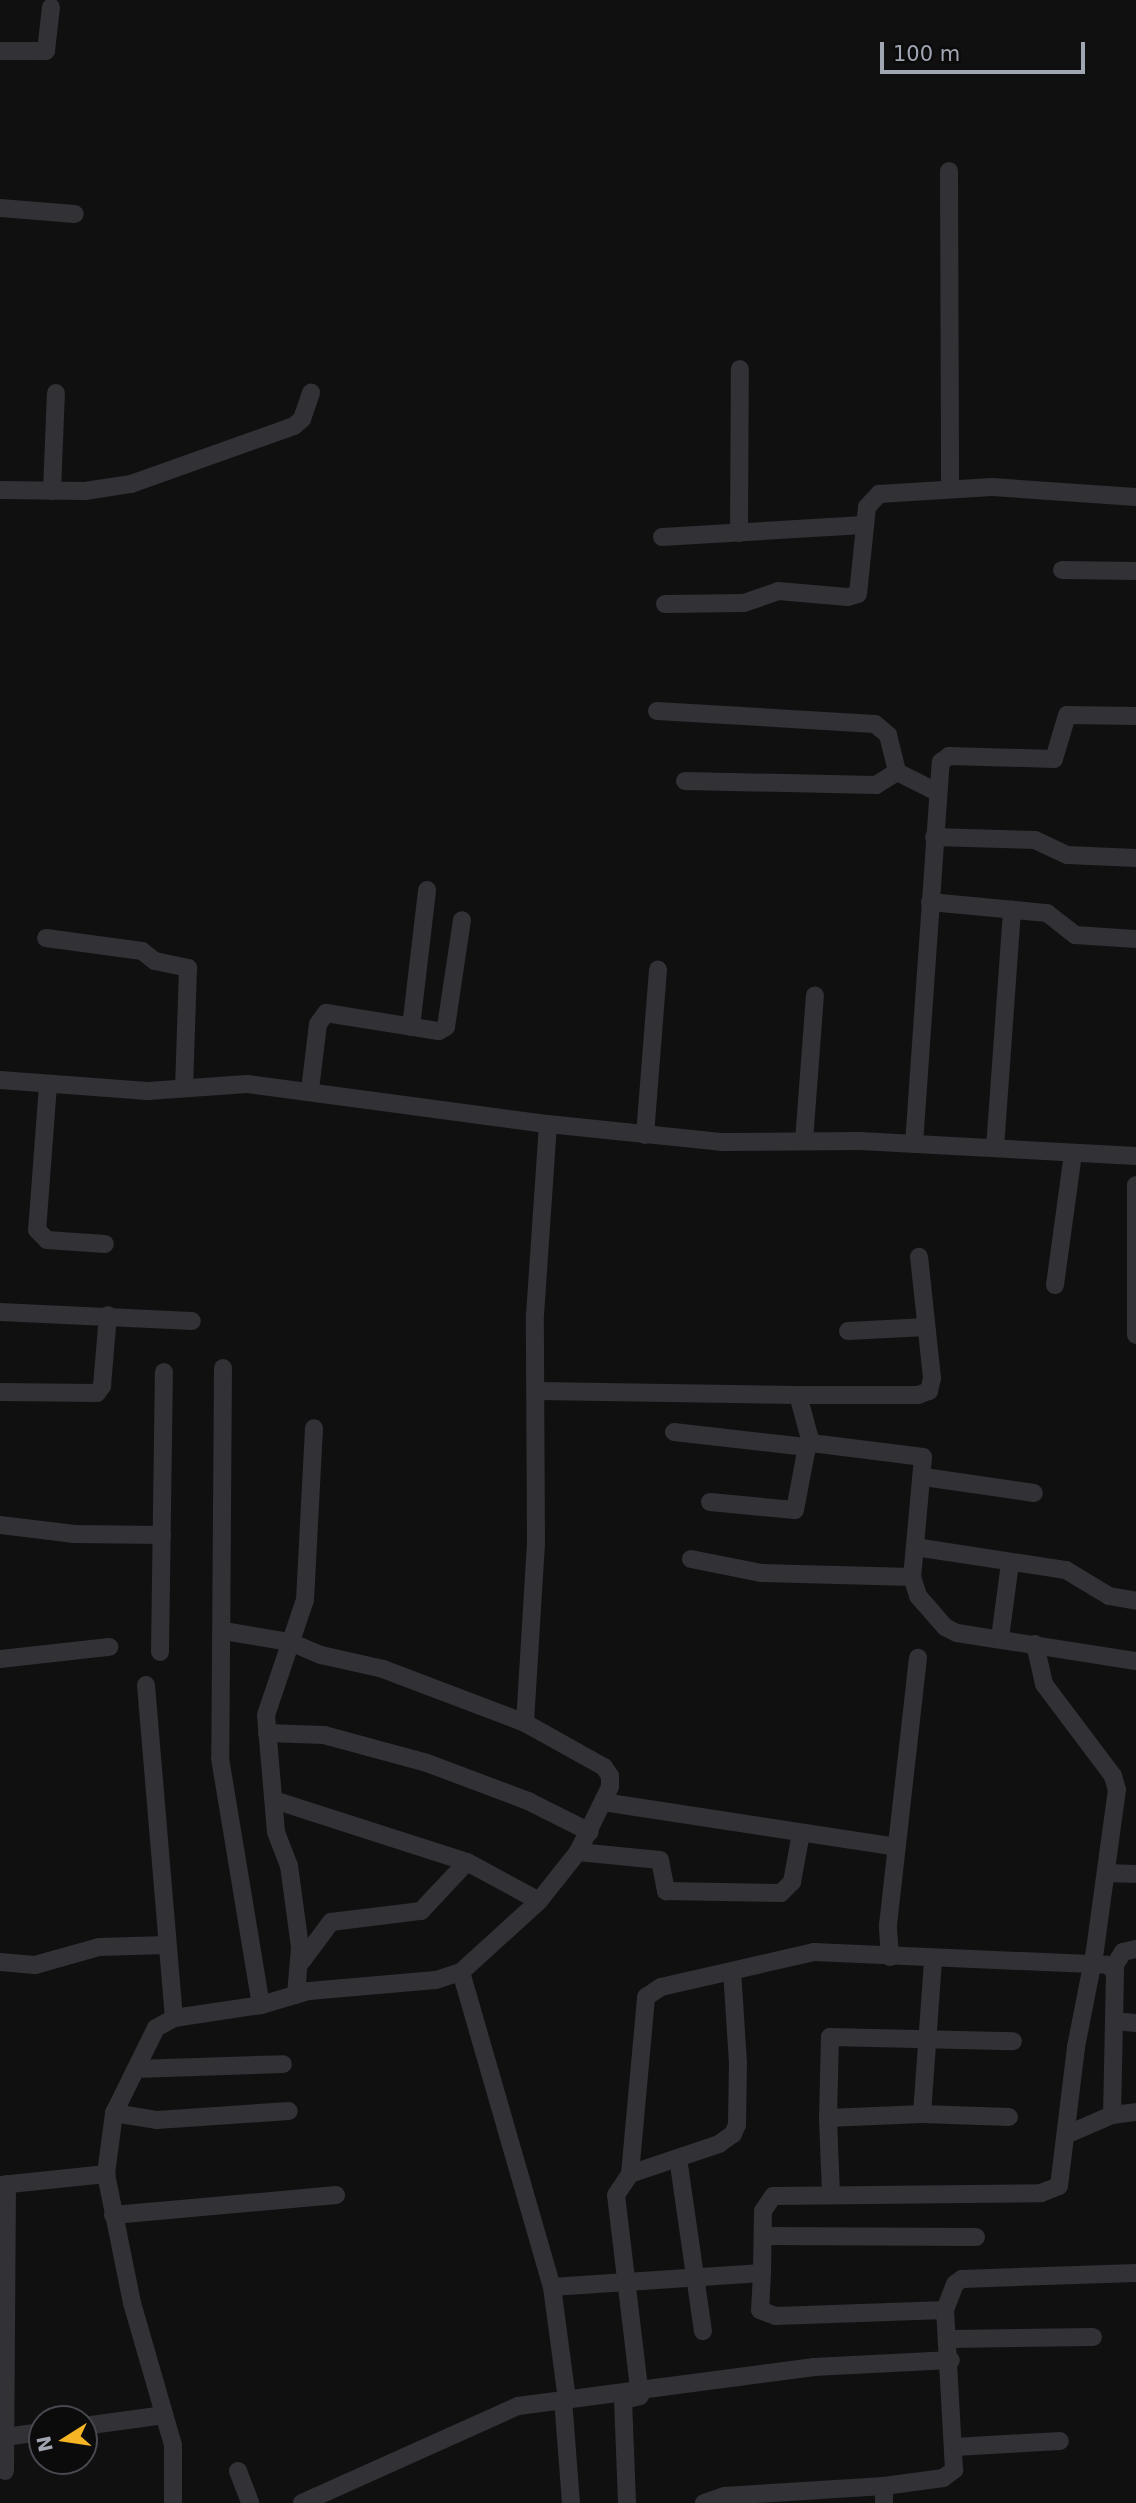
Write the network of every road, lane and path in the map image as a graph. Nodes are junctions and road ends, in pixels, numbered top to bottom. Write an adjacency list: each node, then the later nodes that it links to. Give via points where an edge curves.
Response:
1 (51, 7): 2 (street, via 46,51)
2 (0, 51)
3 (949, 171): 9 (street)
4 (0, 208): 5 (street)
5 (75, 214)
6 (740, 369): 14 (street)
7 (56, 393): 11 (street)
8 (311, 393): 11 (street, via 302,419 294,426 120,486)
9 (950, 486): 12 (street); 13 (street, via 879,494 869,502)
10 (0, 490): 11 (street)
11 (52, 491)
12 (1136, 497)
13 (864, 524): 14 (street); 18 (street, via 861,589 848,597 778,592 744,603)
14 (738, 533): 15 (street)
15 (662, 537)
16 (1062, 570): 17 (street)
17 (1136, 571)
18 (665, 604)
19 (657, 711): 21 (street, via 875,724 888,735)
20 (1136, 716): 23 (street, via 1067,715 1054,759 946,757 941,762)
21 (897, 772): 22 (street, via 876,785); 23 (street)
22 (685, 781)
23 (937, 792): 24 (street)
24 (934, 837): 25 (street, via 1035,840 1067,855); 27 (street)
25 (1136, 858)
26 (426, 890): 34 (street)
27 (930, 902): 28 (street); 42 (street)
28 (1012, 910): 31 (street, via 1051,914 1080,937); 43 (street)
29 (462, 920): 34 (street, via 446,1027 439,1031)
30 (46, 938): 37 (street, via 142,951 155,961 188,968)
31 (1136, 939)
32 (657, 970): 40 (street)
33 (815, 995): 41 (street)
34 (411, 1027): 38 (street, via 326,1013 318,1024)
35 (0, 1080): 36 (street)
36 (48, 1085): 37 (street, via 148,1091); 47 (street, via 37,1230 47,1240)
37 (184, 1088): 38 (street, via 247,1084)
38 (310, 1090): 39 (street)
39 (548, 1125): 40 (street); 58 (street, via 535,1315)
40 (645, 1135): 41 (street, via 723,1142)
41 (804, 1141): 42 (street)
42 (914, 1144): 43 (street)
43 (995, 1148): 44 (street)
44 (1073, 1153): 45 (street); 49 (street)
45 (1136, 1156)
46 (1136, 1185): 55 (street)
47 (105, 1244)
48 (919, 1257): 53 (street)
49 (1055, 1284)
50 (0, 1312): 51 (street)
51 (108, 1315): 52 (street); 59 (street, via 102,1386 97,1393)
52 (192, 1321)
53 (926, 1327): 54 (street); 60 (street, via 932,1378 929,1391 918,1395)
54 (848, 1331)
55 (1136, 1335)
56 (223, 1368): 74 (street)
57 (164, 1372): 68 (street)
58 (539, 1391): 60 (street); 84 (street, via 537,1543)
59 (0, 1392)
60 (798, 1395): 63 (street)
61 (314, 1428): 76 (street, via 306,1600)
62 (674, 1432): 63 (street)
63 (807, 1444): 64 (street, via 915,1453 923,1457); 66 (street, via 795,1510)
64 (923, 1477): 65 (street); 69 (street)
65 (1034, 1493)
66 (710, 1502)
67 (0, 1525): 68 (street, via 74,1534)
68 (162, 1535): 79 (street)
69 (915, 1548): 71 (street); 72 (street)
70 (691, 1559): 72 (street, via 761,1573)
71 (1010, 1563): 73 (street, via 1066,1570 1109,1596); 75 (street)
72 (912, 1577): 75 (street, via 918,1596 950,1630)
73 (1136, 1601)
74 (224, 1631): 76 (street); 107 (street, via 222,1782)
75 (1000, 1638): 77 (street)
76 (290, 1642): 84 (street, via 321,1655 411,1678); 85 (street, via 268,1707)
77 (1035, 1644): 82 (street); 93 (street, via 1044,1684 1115,1783)
78 (109, 1647): 81 (street)
79 (160, 1651)
80 (918, 1657): 90 (street)
81 (0, 1659)
82 (1136, 1661)
83 (146, 1685): 96 (street)
84 (525, 1723): 87 (street, via 604,1767 611,1779)
85 (267, 1733): 86 (street); 88 (street, via 324,1735 427,1763 528,1801)
86 (274, 1800): 92 (street); 100 (street, via 276,1832 289,1866)
87 (603, 1802): 88 (street); 89 (street)
88 (590, 1832): 91 (street)
89 (801, 1833): 90 (street); 91 (street, via 792,1882 781,1893 666,1891 660,1860)
90 (897, 1847): 98 (street, via 888,1925)
91 (578, 1852): 95 (street)
92 (467, 1861): 95 (street); 100 (street, via 421,1912 331,1922)
93 (1106, 1874): 94 (street); 102 (street)
94 (1136, 1874)
95 (539, 1901): 105 (street)
96 (167, 1945): 101 (street, via 99,1947 36,1965); 108 (street)
97 (1136, 1949): 103 (street, via 1123,1952)
98 (890, 1957): 99 (street); 104 (street, via 814,1952)
99 (933, 1960): 102 (street); 111 (street)
100 (302, 1961): 106 (street)
101 (0, 1962)
102 (1091, 1964): 103 (street); 122 (street, via 1076,2047)
103 (1113, 1968): 109 (street)
104 (732, 1970): 123 (street, via 737,2125 719,2144); 125 (street, via 661,1987 646,1997)
105 (461, 1972): 106 (street, via 436,1980); 136 (street)
106 (296, 1995): 107 (street)
107 (261, 2005): 108 (street)
108 (174, 2018): 114 (street, via 156,2028)
109 (1114, 2021): 110 (street); 119 (street)
110 (1136, 2023)
111 (929, 2038): 112 (street); 118 (street); 121 (street, via 828,2039)
112 (1013, 2041)
113 (283, 2064): 114 (street)
114 (136, 2069): 117 (street)
115 (289, 2110): 117 (street, via 157,2120)
116 (1136, 2112): 119 (street)
117 (114, 2113): 124 (street)
118 (922, 2114): 120 (street); 121 (street)
119 (1112, 2115): 122 (street)
120 (1009, 2117)
121 (828, 2118): 128 (street)
122 (1068, 2134): 128 (street, via 1059,2186 1048,2192)
123 (678, 2158): 125 (street); 134 (street)
124 (106, 2174): 126 (street); 129 (street)
125 (630, 2174): 135 (street, via 616,2194)
126 (4, 2184): 147 (street)
127 (336, 2194): 129 (street)
128 (831, 2194): 130 (street, via 773,2196 763,2211)
129 (113, 2215): 144 (street)
130 (764, 2236): 131 (street); 132 (street)
131 (976, 2237)
132 (762, 2273): 134 (street); 137 (street, via 760,2310 776,2316)
133 (1136, 2273): 137 (street, via 962,2279 955,2284)
134 (694, 2280): 135 (street); 138 (street)
135 (625, 2285): 136 (street); 142 (street)
136 (552, 2287): 143 (street)
137 (945, 2310): 140 (street)
138 (703, 2331)
139 (1093, 2337): 140 (street)
140 (950, 2339): 141 (street)
141 (951, 2360): 142 (street, via 814,2367); 149 (street)
142 (640, 2388): 143 (street); 157 (street, via 640,2396 623,2400)
143 (565, 2399): 155 (street, via 518,2406); 156 (street)
144 (164, 2415): 145 (street); 153 (street, via 173,2445)
145 (98, 2424)
146 (28, 2434): 147 (street)
147 (5, 2437): 150 (street)
148 (1060, 2441): 149 (street)
149 (955, 2447): 152 (street, via 950,2476)
150 (5, 2471)
151 (238, 2471): 154 (street)
152 (884, 2495): 158 (street, via 724,2496)
153 (173, 2503)
154 (250, 2503)
155 (302, 2503)
156 (571, 2503)
157 (627, 2503)
158 (704, 2503)

